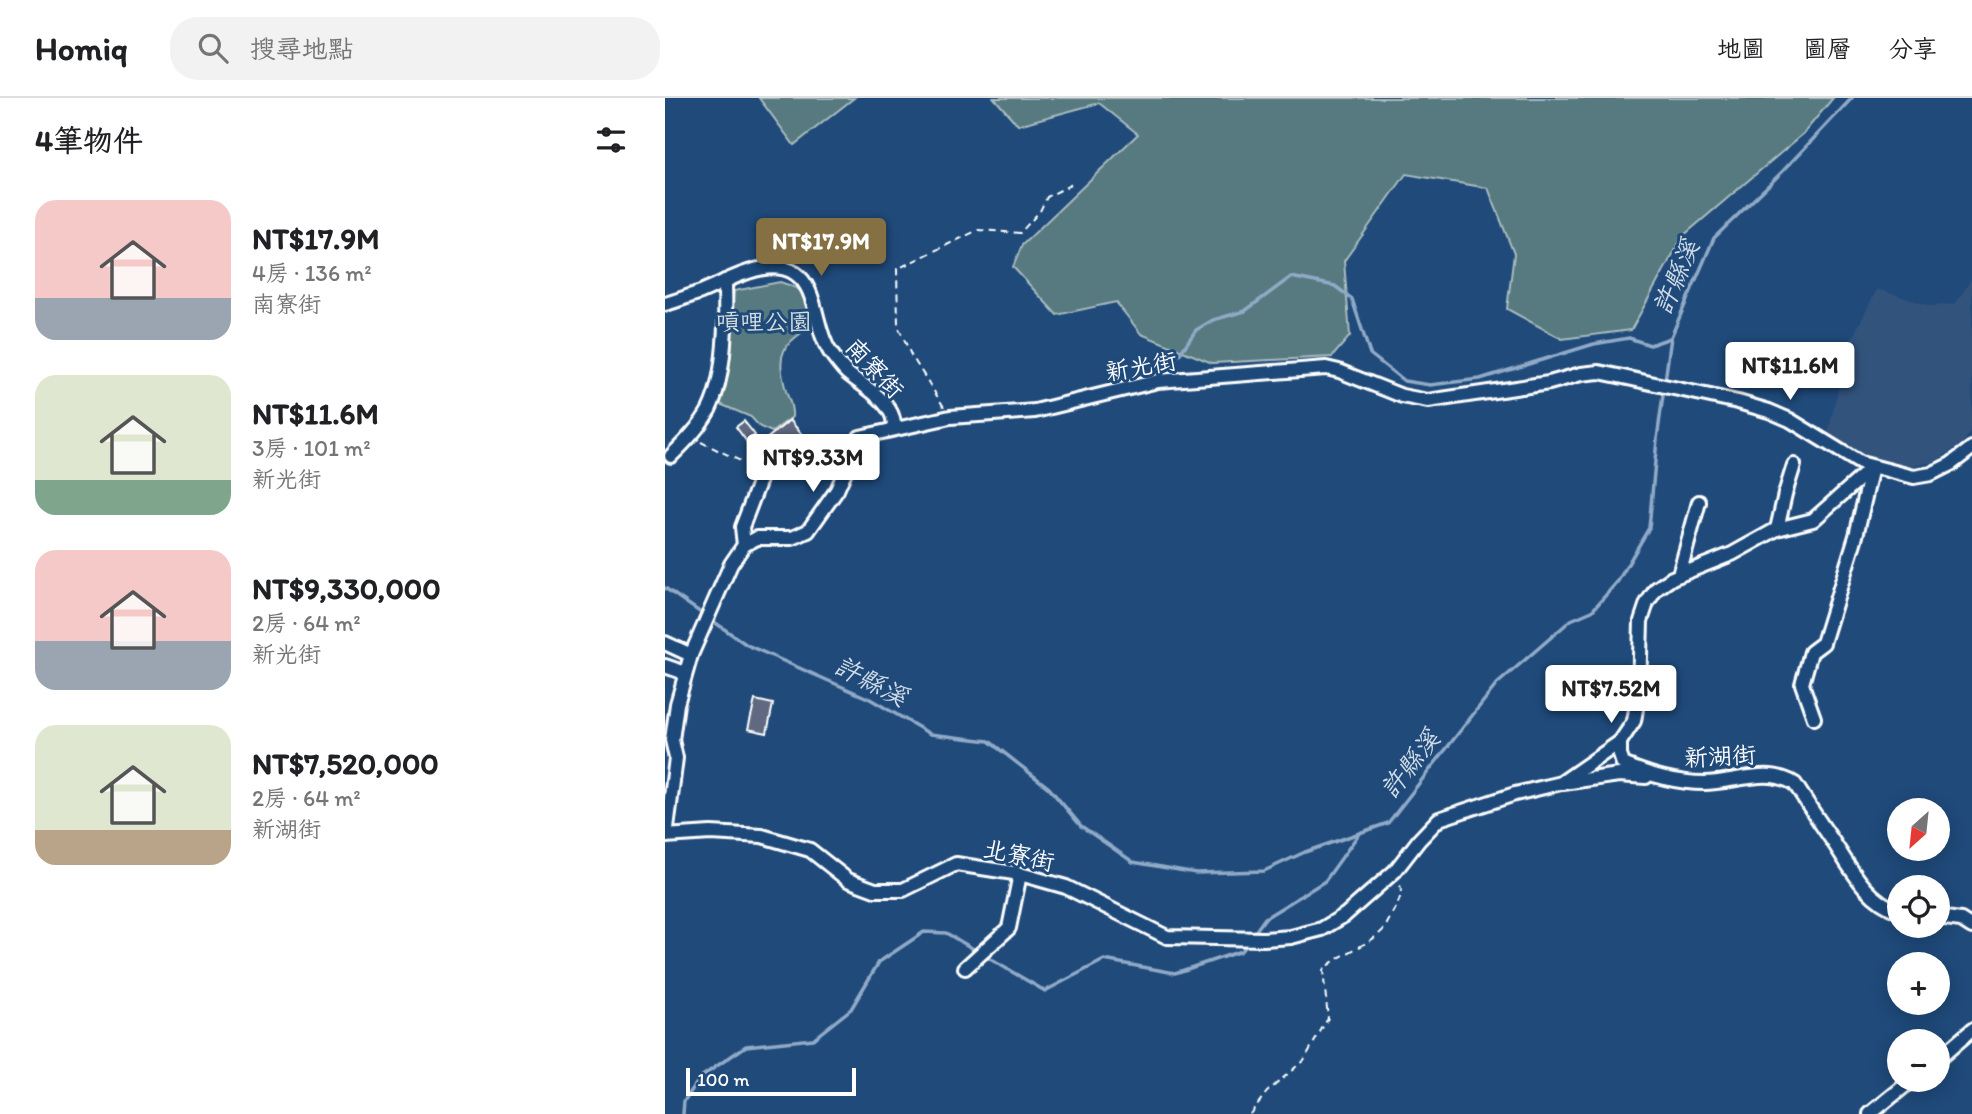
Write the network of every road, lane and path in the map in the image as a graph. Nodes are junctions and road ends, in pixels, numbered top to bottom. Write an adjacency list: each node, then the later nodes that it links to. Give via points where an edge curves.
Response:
1 (1073, 183): 4 (path, via 1047,197 1020,233 978,230 897,269 898,326)
2 (725, 281): 3 (street, 南寮街); 5 (street, 南寮街, via 764,267 782,268 803,279 829,350 890,411); 6 (street, via 719,378 709,409)
3 (665, 304)
4 (950, 417): 5 (street, 新光街); 11 (street, 新光街, via 1035,411 1158,381 1326,368 1428,401 1599,372 1769,411)
5 (895, 428): 7 (street, 新光街)
6 (691, 436): 9 (street); 12 (path)
7 (860, 437): 12 (path, via 805,446); 15 (street, via 837,490 808,531 792,538 757,538)
8 (1972, 448): 11 (street, via 1931,474 1914,477)
9 (671, 456)
10 (1794, 465): 14 (street)
11 (1873, 467): 14 (street, via 1813,520); 21 (street, via 1823,643 1811,652 1802,684)
12 (762, 472): 15 (street, via 742,527)
13 (1699, 502): 16 (street)
14 (1777, 529): 16 (street, via 1732,554)
15 (744, 545): 18 (street)
16 (1679, 575): 23 (street, via 1656,589 1647,603 1641,621 1634,721)
17 (665, 643): 18 (street)
18 (693, 650): 20 (street)
19 (665, 666): 20 (street)
20 (685, 673): 22 (street)
21 (1814, 718)
22 (668, 741): 26 (street, via 676,758)
23 (1620, 742): 24 (street, 新湖街, via 1623,764); 25 (street)
24 (1657, 778): 25 (street, 北寮街, via 1619,775); 29 (street, 新湖街, via 1702,783 1768,774 1784,777 1795,784 1855,876)
25 (1561, 783): 27 (street, 北寮街, via 1440,819)
26 (665, 836): 28 (street, 北寮街, via 762,836 810,850 848,880 875,890 904,890 956,864)
27 (1395, 871): 28 (street, 北寮街, via 1322,929 1264,939 1167,937 1066,887); 36 (path, via 1402,889 1384,928 1323,970 1328,1018 1304,1060 1267,1092)
28 (1020, 874): 32 (street, via 1010,928)
29 (1887, 905)
30 (1950, 919): 31 (street)
31 (1972, 927)
32 (965, 968)
33 (1972, 1030): 34 (street)
34 (1950, 1049)
35 (1897, 1092): 37 (street)
36 (1250, 1114)
37 (1870, 1114)

